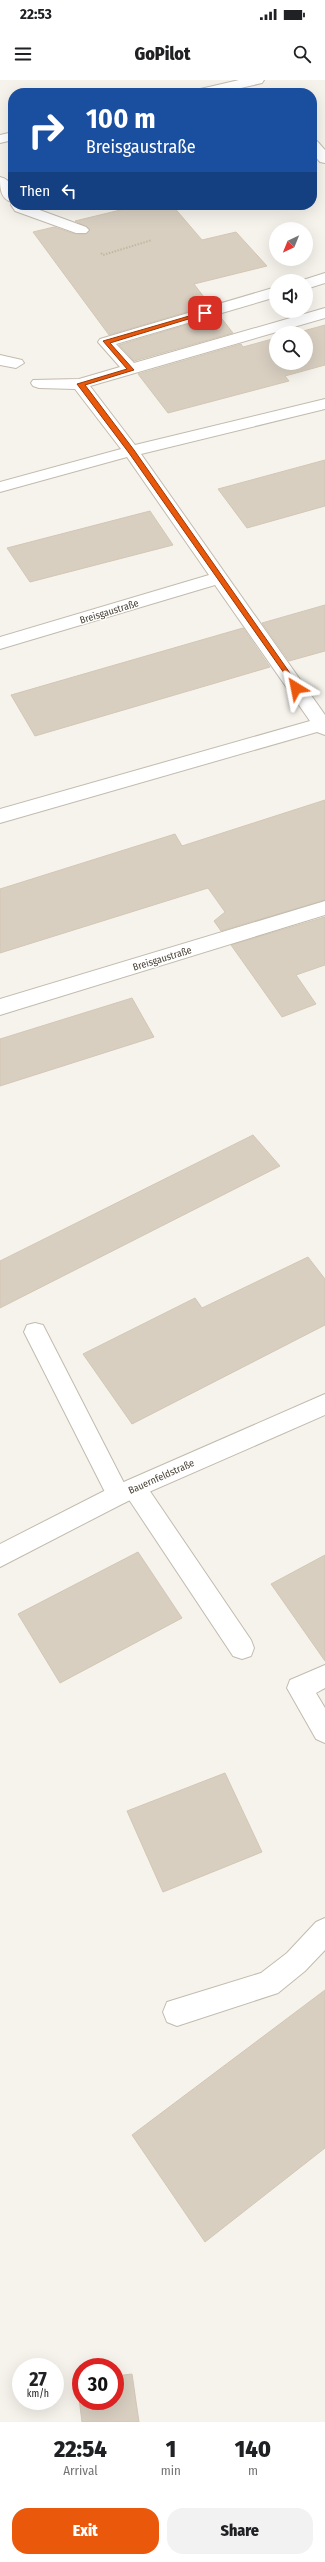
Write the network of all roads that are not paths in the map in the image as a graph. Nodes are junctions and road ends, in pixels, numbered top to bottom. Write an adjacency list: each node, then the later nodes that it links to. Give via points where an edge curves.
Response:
1 (256, 80): 2 (street); 3 (street)
2 (222, 88)
3 (262, 88)
4 (317, 150): 5 (street)
5 (325, 159)
6 (0, 181): 7 (street)
7 (8, 191)
8 (26, 210): 9 (street)
9 (81, 230)
10 (325, 278): 11 (street)
11 (313, 282)
12 (269, 294): 16 (street, via 106,342)
13 (325, 313): 16 (street)
14 (0, 360): 15 (street)
15 (16, 363)
16 (131, 370): 18 (street)
17 (39, 383): 18 (street)
18 (80, 384): 20 (street)
19 (325, 404): 20 (street)
20 (131, 452): 21 (street); 22 (street)
21 (0, 487)
22 (218, 578): 23 (street, Breisgaustraße); 24 (street)
23 (0, 643)
24 (324, 727): 25 (street)
25 (0, 816)
26 (325, 908): 27 (street, Breisgaustraße)
27 (0, 1007)
28 (35, 1332): 30 (street)
29 (325, 1404): 30 (street, Bauernfeldstraße)
30 (127, 1491): 31 (street, Bauernfeldstraße); 32 (street)
31 (0, 1556)
32 (242, 1648)
33 (325, 1676): 34 (street, via 299,1688)
34 (325, 1731)
35 (325, 1930): 36 (street, via 296,1962 268,1984)
36 (177, 2012)

